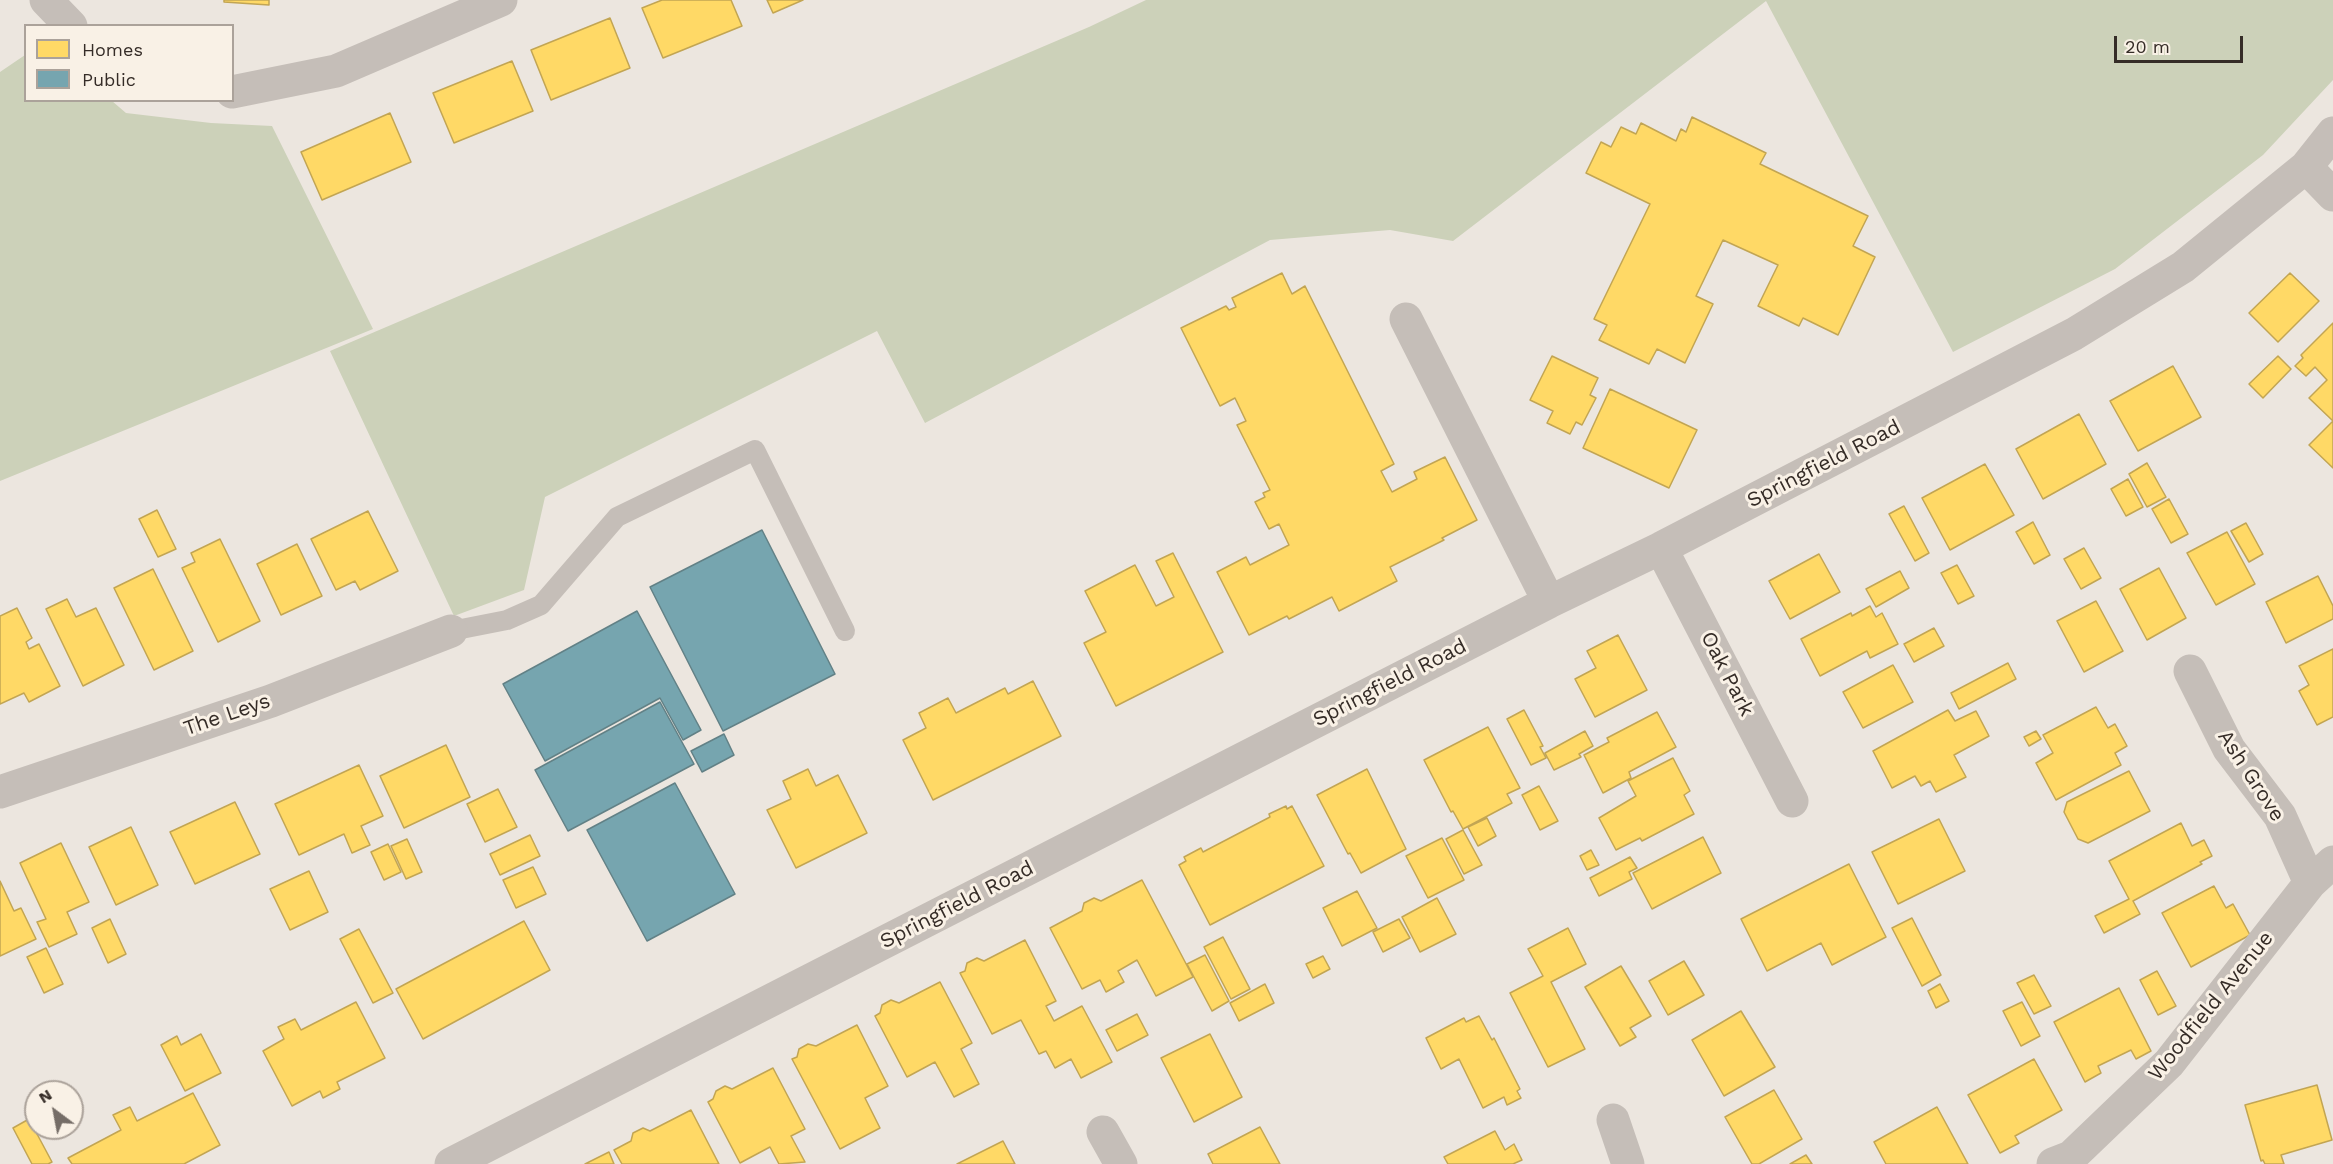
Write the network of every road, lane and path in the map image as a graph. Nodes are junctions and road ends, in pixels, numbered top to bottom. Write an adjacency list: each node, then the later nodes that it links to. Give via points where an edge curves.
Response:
1 (46, 0): 3 (street)
2 (501, 0): 4 (street, via 336,71)
3 (69, 24)
4 (234, 92)
5 (2333, 133): 6 (street, Springfield Road)
6 (2306, 167): 7 (street); 9 (street, Springfield Road, via 2183,267 2074,334)
7 (2333, 195)
8 (1406, 319): 10 (street)
9 (1661, 548): 10 (street, Springfield Road); 15 (street, Oak Park)
10 (1549, 602): 19 (street, Springfield Road)
11 (451, 631): 12 (lane, via 507,620 541,605 617,517 755,450); 14 (street, The Leys, via 271,701)
12 (845, 632)
13 (2190, 671): 16 (street, Ash Grove, via 2229,748)
14 (0, 792)
15 (1792, 801)
16 (2321, 873): 22 (street, Woodfield Avenue, via 2169,1063 2071,1157)
17 (1613, 1120): 21 (street)
18 (1104, 1132): 20 (street)
19 (451, 1164)
20 (1121, 1164)
21 (1628, 1164)
22 (2053, 1164)

